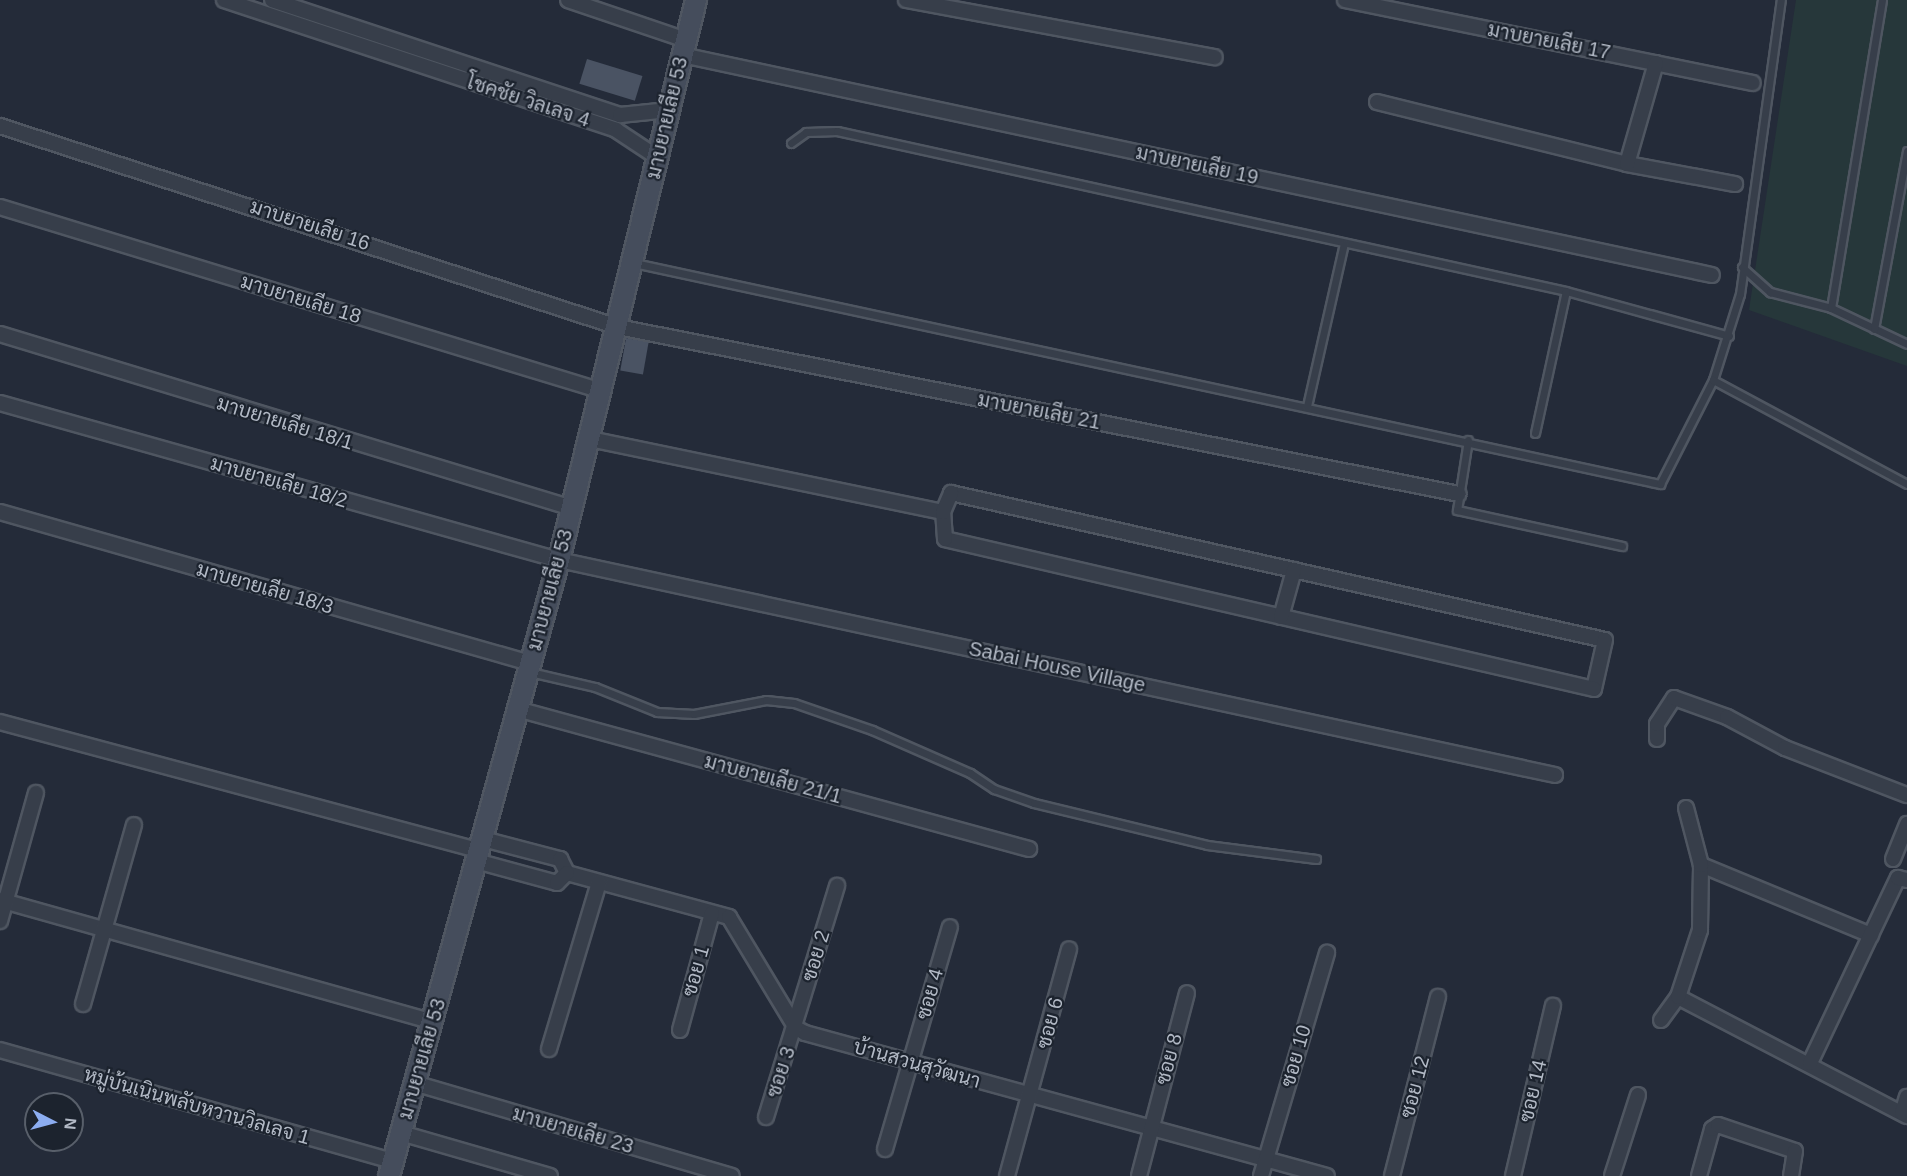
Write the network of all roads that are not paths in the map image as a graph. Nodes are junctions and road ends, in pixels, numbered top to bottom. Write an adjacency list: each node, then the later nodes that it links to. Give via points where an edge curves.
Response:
1 (224, 0): 11 (street, โชคชัย วิลเลจ 4)
2 (272, 0): 9 (street, โชคชัย วิลเลจ 4)
3 (568, 0): 10 (street, มาบยายเลีย 19)
4 (696, 0): 10 (street, มาบยายเลีย 53)
5 (906, 0): 12 (street)
6 (1345, 0): 13 (street, มาบยายเลีย 17)
7 (1781, 0): 26 (lane)
8 (1882, 0): 29 (lane)
9 (399, 42): 11 (street); 16 (street, โชคชัย วิลเลจ 4, via 620,115)
10 (684, 47): 16 (street, มาบยายเลีย 53); 27 (street, มาบยายเลีย 19)
11 (394, 57): 20 (street, โชคชัย วิลเลจ 4, via 615,130)
12 (1215, 57)
13 (1656, 63): 14 (street, มาบยายเลีย 17); 21 (street)
14 (1753, 83)
15 (1377, 102): 21 (street)
16 (669, 110): 20 (street, มาบยายเลีย 53)
17 (0, 126): 30 (street, มาบยายเลีย 16)
18 (791, 142): 24 (lane, via 806,132 837,131)
19 (1907, 151): 31 (lane)
20 (657, 157): 25 (street, มาบยายเลีย 53)
21 (1627, 164): 22 (street)
22 (1735, 184)
23 (0, 207): 36 (street, มาบยายเลีย 18)
24 (1344, 243): 28 (lane); 38 (lane)
25 (634, 263): 30 (street, มาบยายเลีย 53); 38 (lane)
26 (1742, 267): 29 (lane, via 1770,292); 33 (lane)
27 (1712, 275)
28 (1566, 291): 33 (lane); 39 (lane)
29 (1831, 309): 31 (lane)
30 (618, 327): 36 (street, มาบยายเลีย 53); 43 (street, มาบยายเลีย 21)
31 (1874, 329): 34 (lane)
32 (0, 334): 44 (street, มาบยายเลีย 18/1)
33 (1729, 336): 35 (lane)
34 (1907, 344)
35 (1713, 380): 41 (lane, via 1660,484); 42 (lane)
36 (602, 391): 40 (street, มาบยายเลีย 53)
37 (0, 404): 48 (street, มาบยายเลีย 18/2)
38 (1307, 406): 41 (lane)
39 (1535, 433)
40 (590, 439): 44 (street, มาบยายเลีย 53); 46 (street)
41 (1468, 440): 43 (lane)
42 (1907, 484)
43 (1459, 494): 47 (lane, via 1457,510)
44 (572, 508): 48 (street, มาบยายเลีย 53)
45 (0, 512): 51 (street, มาบยายเลีย 18/3)
46 (943, 512): 49 (street, via 951,493); 50 (street, via 945,539)
47 (1622, 546)
48 (559, 560): 51 (street, มาบยายเลีย 53); 55 (street, Sabai House Village)
49 (1294, 570): 50 (street); 50 (street, via 1605,640 1594,688)
50 (1281, 617)
51 (529, 667): 52 (street, มาบยายเลีย 53); 63 (lane, via 595,687 657,712 694,714 766,700 794,703 873,730 970,773 994,789 1034,803 1207,845)
52 (517, 709): 61 (street, มาบยายเลีย 21/1); 62 (street, มาบยายเลีย 53)
53 (0, 722): 62 (street)
54 (1657, 739): 57 (street, via 1657,724 1674,698 1727,717 1785,748)
55 (1555, 775)
56 (36, 793): 70 (street)
57 (1907, 795)
58 (1686, 808): 65 (street)
59 (1907, 824): 64 (street)
60 (134, 825): 74 (street)
61 (1029, 849)
62 (479, 850): 66 (street, via 560,859); 66 (street, via 557,883); 84 (street, มาบยายเลีย 53)
63 (1316, 859)
64 (1893, 859)
65 (1701, 865): 75 (street); 80 (street, via 1700,930)
66 (567, 873): 68 (street)
67 (1903, 879): 75 (street)
68 (599, 882): 71 (street); 87 (street)
69 (837, 886): 85 (street, ซอย 2)
70 (3, 900): 72 (street); 74 (street)
71 (712, 913): 85 (street, via 729,916); 86 (street, ซอย 1)
72 (0, 921)
73 (950, 927): 89 (street, ซอย 4)
74 (104, 929): 81 (street); 84 (street)
75 (1871, 935): 90 (street)
76 (1069, 949): 93 (street, ซอย 6)
77 (1327, 952): 100 (street, ซอย 10)
78 (1187, 993): 97 (street, ซอย 8)
79 (1438, 997): 108 (street, ซอย 12)
80 (1678, 997): 83 (street); 90 (street)
81 (83, 1004)
82 (1553, 1006): 109 (street, ซอย 14)
83 (1661, 1020)
84 (433, 1023): 91 (street, มาบยายเลีย 53)
85 (795, 1028): 89 (street, บ้านสวนสุวัฒนา); 96 (street, ซอย 3)
86 (680, 1030)
87 (549, 1049)
88 (0, 1050): 101 (street, หมู่บ้นเนินพลับหวานวิลเลจ 1)
89 (911, 1062): 93 (street, บ้านสวนสุวัฒนา); 99 (street, ซอย 4)
90 (1810, 1063): 95 (street)
91 (414, 1083): 98 (street, มาบยายเลีย 53); 103 (street, มาบยายเลีย 23)
92 (1638, 1095): 110 (street)
93 (1030, 1096): 97 (street, บ้านสวนสุวัฒนา); 104 (street, ซอย 6)
94 (1907, 1097): 95 (street)
95 (1905, 1114)
96 (766, 1117)
97 (1152, 1126): 100 (street, บ้านสวนสุวัฒนา); 105 (street, ซอย 8)
98 (401, 1134): 101 (street, มาบยายเลีย 53); 102 (street)
99 (885, 1149)
100 (1266, 1159): 106 (street, ซอย 10); 107 (street, บ้านสวนสุวัฒนา)
101 (391, 1169)
102 (550, 1176)
103 (732, 1176)
104 (1007, 1176)
105 (1139, 1176)
106 (1261, 1176)
107 (1327, 1176)
108 (1392, 1176)
109 (1513, 1176)
110 (1612, 1176)
111 (1699, 1176): 112 (street, via 1712,1129 1726,1126 1795,1151)
112 (1791, 1176)

